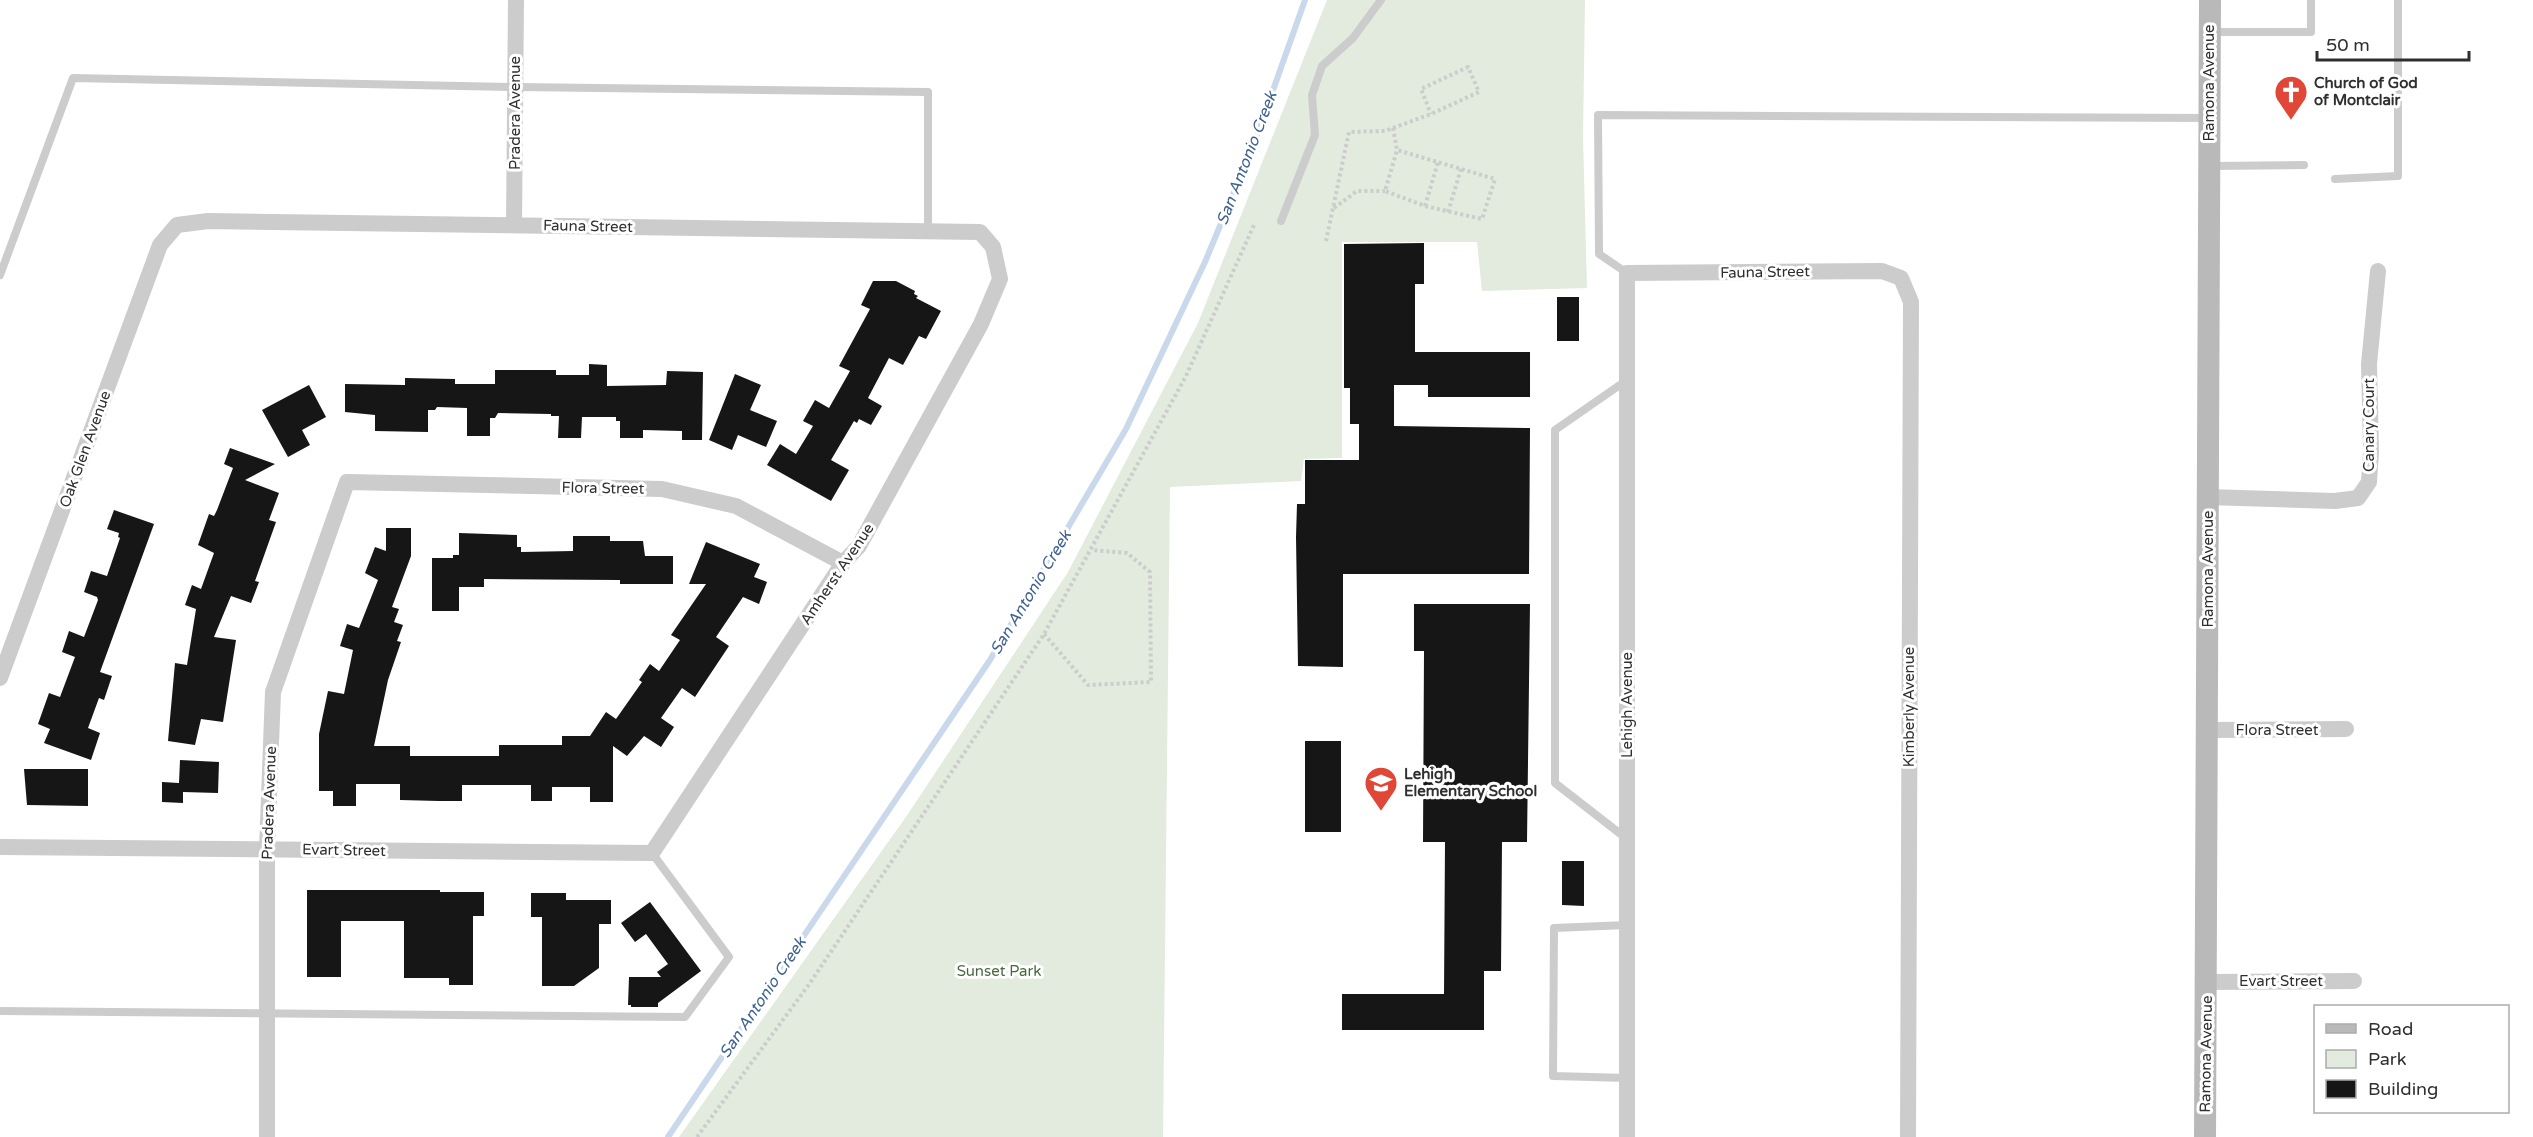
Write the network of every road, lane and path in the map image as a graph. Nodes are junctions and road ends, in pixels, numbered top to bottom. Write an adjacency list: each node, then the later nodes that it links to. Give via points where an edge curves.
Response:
1 (516, 0): 7 (street, Pradera Avenue)
2 (1381, 0): 21 (lane, via 1353,39 1322,66 1312,95 1315,135)
3 (2210, 0): 6 (street, Ramona Avenue)
4 (2311, 0): 6 (lane, via 2311,32)
5 (2398, 0): 16 (lane, via 2398,176)
6 (2210, 32): 9 (street, Ramona Avenue)
7 (515, 87): 23 (street, Pradera Avenue); 25 (lane, via 928,92); 30 (lane, via 73,78)
8 (1431, 114): 8 (path, via 1421,89 1468,67 1479,92); 10 (path)
9 (2209, 118): 14 (street, Ramona Avenue); 29 (lane, via 1598,115 1599,254)
10 (1393, 128): 11 (path); 19 (path, via 1349,132)
11 (1397, 150): 12 (path); 17 (path)
12 (1438, 162): 15 (path); 18 (path)
13 (2304, 165): 14 (lane)
14 (2209, 166): 34 (street, Ramona Avenue)
15 (1461, 169): 20 (path); 20 (path, via 1495,179 1482,219)
16 (2335, 179)
17 (1384, 191): 18 (path); 19 (path, via 1357,191)
18 (1425, 206): 20 (path)
19 (1333, 209): 26 (path)
20 (1448, 212)
21 (1281, 220)
22 (177, 225): 23 (street, Fauna Street, via 208,220); 38 (street, Oak Glen Avenue, via 160,244)
23 (514, 225): 25 (street, Fauna Street)
24 (1254, 225): 35 (path, via 1186,376)
25 (928, 231): 27 (street, Fauna Street, via 980,232)
26 (1326, 241)
27 (993, 247): 36 (street, Amherst Avenue, via 1000,279 981,324 859,546)
28 (2378, 271): 34 (street, Canary Court, via 2369,364 2369,482 2358,498 2335,501)
29 (1627, 273): 31 (street, Fauna Street, via 1882,271); 32 (street, Lehigh Avenue)
30 (0, 275)
31 (1901, 278): 54 (street, Kimberly Avenue, via 1911,302)
32 (1627, 379): 41 (street, Lehigh Avenue); 41 (lane, via 1555,430 1555,783)
33 (347, 482): 36 (street, Flora Street, via 662,489 736,506); 43 (street, Pradera Avenue, via 273,692)
34 (2208, 497): 40 (street, Ramona Avenue)
35 (1092, 550): 37 (path); 37 (path, via 1127,553 1150,572 1151,681 1088,685)
36 (843, 563): 44 (street, Amherst Avenue)
37 (1044, 634): 52 (path, via 810,983)
38 (0, 678)
39 (2346, 729): 40 (street, Flora Street)
40 (2208, 730): 47 (street, Ramona Avenue)
41 (1627, 839): 45 (street, Lehigh Avenue)
42 (0, 847): 43 (street, Evart Street)
43 (267, 849): 44 (street, Evart Street); 49 (street, Pradera Avenue)
44 (652, 853): 49 (lane, via 729,957 685,1017)
45 (1627, 925): 50 (street, Lehigh Avenue); 50 (lane, via 1554,928 1553,1076)
46 (2354, 981): 47 (street, Evart Street)
47 (2207, 982): 55 (street, Ramona Avenue)
48 (0, 1011): 49 (lane)
49 (267, 1014): 51 (street, Pradera Avenue)
50 (1627, 1078): 53 (street, Lehigh Avenue)
51 (267, 1137)
52 (696, 1137)
53 (1627, 1137)
54 (1908, 1137)
55 (2205, 1137)

